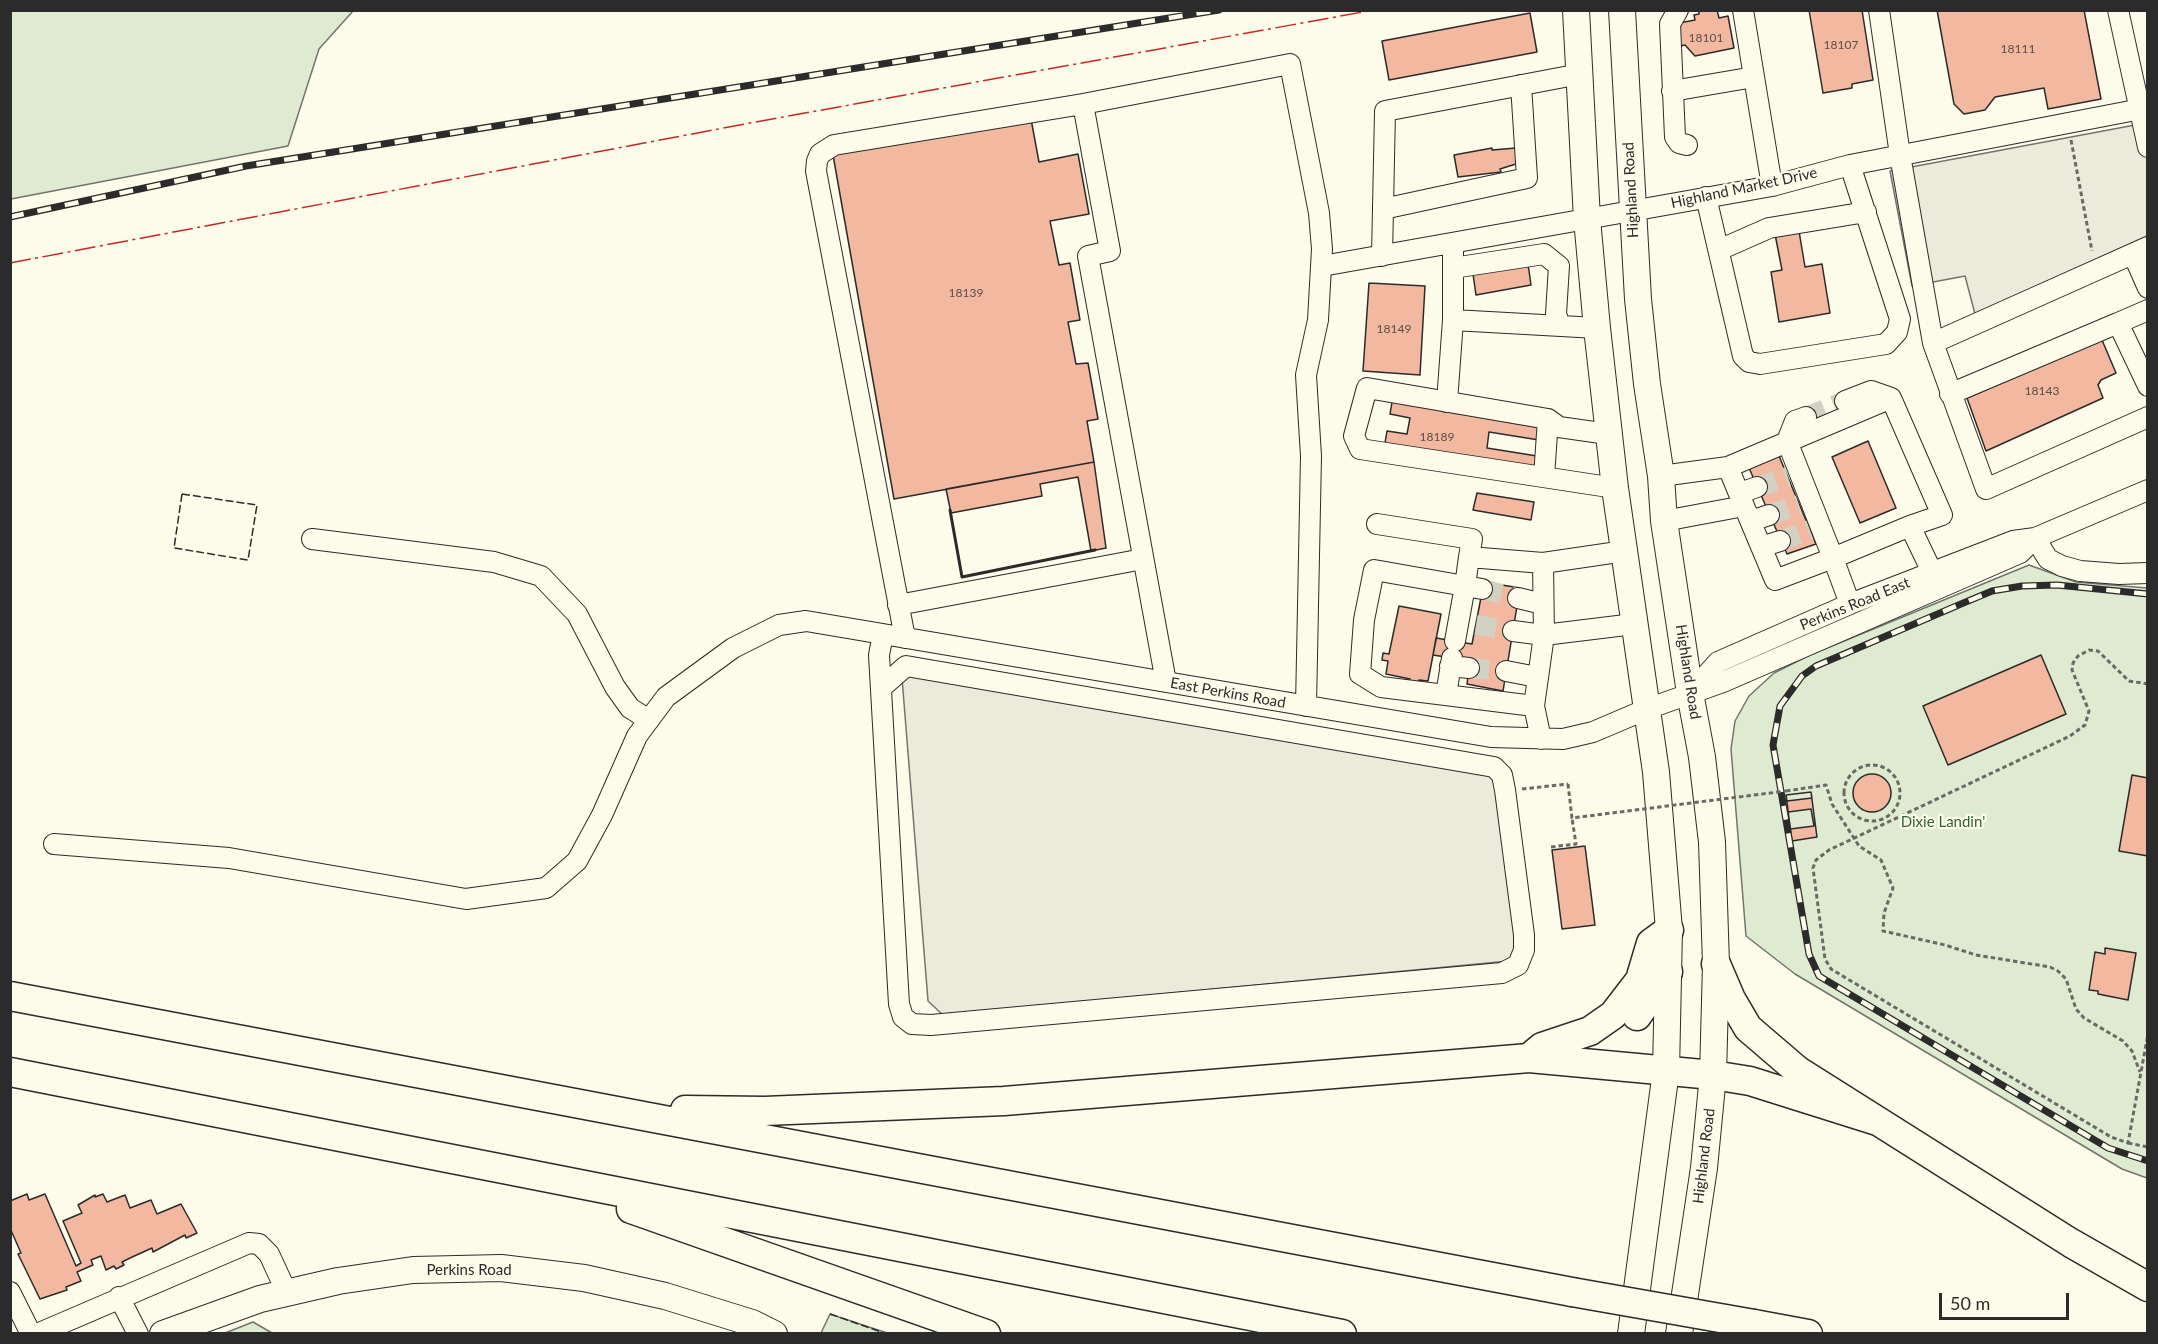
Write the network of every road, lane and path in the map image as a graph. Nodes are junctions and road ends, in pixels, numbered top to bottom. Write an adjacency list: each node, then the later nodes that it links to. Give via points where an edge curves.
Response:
1 (1576, 10): 7 (main road)
2 (1622, 10): 21 (main road, Highland Road)
3 (1678, 10): 10 (street, via 1670,24)
4 (1743, 10): 8 (street)
5 (1879, 10): 16 (street)
6 (2118, 10): 12 (street)
7 (1580, 74): 9 (street); 23 (main road)
8 (1754, 76): 10 (street); 18 (street)
9 (1521, 85): 20 (street, via 1385,111); 20 (street, via 1527,178)
10 (1672, 91): 14 (street, via 1675,137)
11 (1083, 104): 28 (street, via 1290,64 1319,213); 64 (street, via 1110,252 1088,256); 72 (street, via 834,145 820,154 817,161)
12 (2141, 109): 15 (street); 16 (street, Highland Market Drive)
13 (2070, 132): 30 (path)
14 (1687, 145)
15 (2148, 147)
16 (1899, 155): 17 (street, Highland Market Drive); 37 (street)
17 (1850, 165): 18 (street, Highland Market Drive); 22 (street)
18 (1772, 186): 19 (street, Highland Market Drive)
19 (1706, 197): 21 (street, Highland Market Drive); 25 (street)
20 (1383, 209): 27 (street)
21 (1632, 211): 23 (street, Highland Market Drive); 49 (main road, Highland Road, via 1646,373)
22 (1866, 212): 25 (street, via 1769,228); 25 (street, via 1900,319 1897,332 1886,344 1760,364 1749,362 1743,356)
23 (1587, 219): 24 (street, Highland Market Drive); 36 (main road)
24 (1453, 243): 27 (street, Highland Market Drive); 29 (street)
25 (1719, 250)
26 (2140, 250): 30 (street); 31 (street)
27 (1382, 256): 28 (street, Highland Market Drive)
28 (1322, 266): 85 (street, via 1318,320 1306,382 1311,456)
29 (1453, 268): 33 (street); 35 (street, via 1544,254 1559,266 1556,314)
30 (2095, 271): 37 (street)
31 (2148, 288)
32 (2148, 310): 34 (street)
33 (1453, 320): 35 (street); 42 (street)
34 (2118, 323): 38 (street); 39 (street)
35 (1560, 326): 36 (street)
36 (1597, 328): 46 (main road)
37 (1934, 343): 39 (street)
38 (2148, 386)
39 (1950, 394): 44 (street, via 1986,489)
40 (1891, 398): 41 (street, via 1871,391); 47 (street); 56 (street, via 1942,515)
41 (1845, 401)
42 (1447, 402): 45 (street); 50 (street, via 1367,388 1354,436 1360,449)
43 (1806, 417): 47 (street, via 1795,421)
44 (2148, 417)
45 (1548, 419): 46 (street, via 1559,428); 50 (street)
46 (1608, 434): 51 (main road)
47 (1788, 441): 48 (street); 63 (street, via 1794,475)
48 (1728, 467): 49 (street); 53 (street)
49 (1661, 476): 54 (main road, Highland Road)
50 (1544, 477): 51 (street)
51 (1615, 488): 61 (main road)
52 (2148, 490): 57 (street, Perkins Road East)
53 (1752, 504): 54 (street); 60 (street)
54 (1664, 521): 83 (main road, Highland Road)
55 (1377, 524): 62 (street, via 1472,539)
56 (1911, 526): 63 (street); 66 (street)
57 (2034, 538): 66 (street, Perkins Road East); 67 (street, via 2048,559 2062,566 2080,571); 83 (street, Perkins Road East, via 2020,553)
58 (312, 539): 88 (street, via 494,562 542,576 577,614 630,708)
59 (1780, 541): 60 (street)
60 (1761, 547): 63 (street, via 1775,580)
61 (1625, 551): 65 (street); 73 (main road)
62 (1469, 557): 65 (street); 68 (street)
63 (1833, 558): 71 (street)
64 (1143, 559): 72 (street); 80 (street)
65 (1542, 563): 70 (street)
66 (1932, 572): 71 (street, Perkins Road East)
67 (2148, 573)
68 (1473, 588): 84 (street); 84 (street, via 1374,570 1364,620 1360,674 1381,687)
69 (1518, 598): 70 (street)
70 (1543, 604): 76 (street)
71 (1850, 604): 83 (street, Perkins Road East, via 1718,662)
72 (898, 605): 77 (street)
73 (1634, 624): 76 (street); 87 (main road)
74 (1513, 631): 76 (street)
75 (883, 634): 77 (street, East Perkins Road); 82 (street, via 879,655); 88 (street, East Perkins Road, via 806,621 779,625 733,648 666,697)
76 (1544, 635): 79 (street)
77 (905, 638): 80 (street, East Perkins Road)
78 (1506, 671): 79 (street)
79 (1537, 677): 86 (street)
80 (1166, 682): 85 (street, East Perkins Road)
81 (2148, 684): 93 (path, via 2129,681 2098,651 2089,650 2078,656 2072,670 2090,711 2085,725 2070,736)
82 (881, 688): 90 (street, via 906,666 970,676 1494,767 1502,775); 90 (street, via 899,1004 903,1017 912,1024 1502,973 1518,965 1524,950)
83 (1690, 693): 87 (street, Perkins Road East); 98 (main road, Highland Road, via 1712,842)
84 (1446, 695): 86 (street)
85 (1306, 706): 89 (street, East Perkins Road, via 1491,737)
86 (1534, 706): 89 (street)
87 (1647, 709): 89 (street, East Perkins Road, via 1593,732); 97 (main road)
88 (649, 720): 95 (street, East Perkins Road, via 637,736 577,861 546,888 466,899 229,858)
89 (1541, 739)
90 (1505, 790): 91 (path, bridge, via 1568,784)
91 (1572, 818): 94 (path, bridge, via 1826,785 1832,804); 96 (path, via 1576,844)
92 (1882, 819): 92 (path, via 1859,818 1847,806 1844,797 1848,779 1862,767 1871,765 1888,771 1899,786 1898,804); 93 (path)
93 (1884, 824): 94 (path)
94 (1853, 837): 106 (path, via 1859,846 1881,860 1893,888 1884,913 1883,931 2058,971 2066,979 2076,1009 2123,1041 2132,1051); 110 (path, via 1816,860 1813,868 1825,959 1831,969 2111,1137)
95 (54, 844)
96 (1551, 847)
97 (1668, 930): 99 (main road); 102 (highway, via 1651,943 1640,980 1613,1015 1590,1031 1542,1047)
98 (1716, 964): 107 (main road, Highland Road); 109 (highway, via 1748,1028 1797,1070)
99 (1668, 972): 103 (highway, via 1628,1026 1599,1047); 104 (main road)
100 (10, 996): 108 (highway)
101 (2148, 1034): 106 (path)
102 (1529, 1058): 103 (highway); 108 (highway, via 1004,1101 765,1111)
103 (1563, 1061): 104 (highway)
104 (1666, 1071): 107 (highway); 124 (main road)
105 (10, 1072): 112 (highway)
106 (2140, 1074): 110 (path)
107 (1713, 1075): 109 (highway, via 1750,1081); 125 (main road, Highland Road, via 1704,1168)
108 (569, 1102): 126 (highway, bridge)
109 (1876, 1121): 113 (highway)
110 (2128, 1143): 111 (path)
111 (2148, 1147)
112 (538, 1176): 122 (highway); 123 (highway)
113 (2148, 1287)
114 (10, 1292): 117 (street)
115 (287, 1293): 116 (street, via 269,1254 259,1244 249,1243); 120 (main road, Perkins Road); 121 (main road, Perkins Road, via 413,1270 501,1268 584,1278 665,1296 752,1323)
116 (119, 1297): 118 (street); 119 (street)
117 (31, 1334)
118 (37, 1334)
119 (138, 1334)
120 (164, 1334)
121 (774, 1334)
122 (986, 1334)
123 (1342, 1334)
124 (1631, 1334)
125 (1679, 1334)
126 (1808, 1334)

